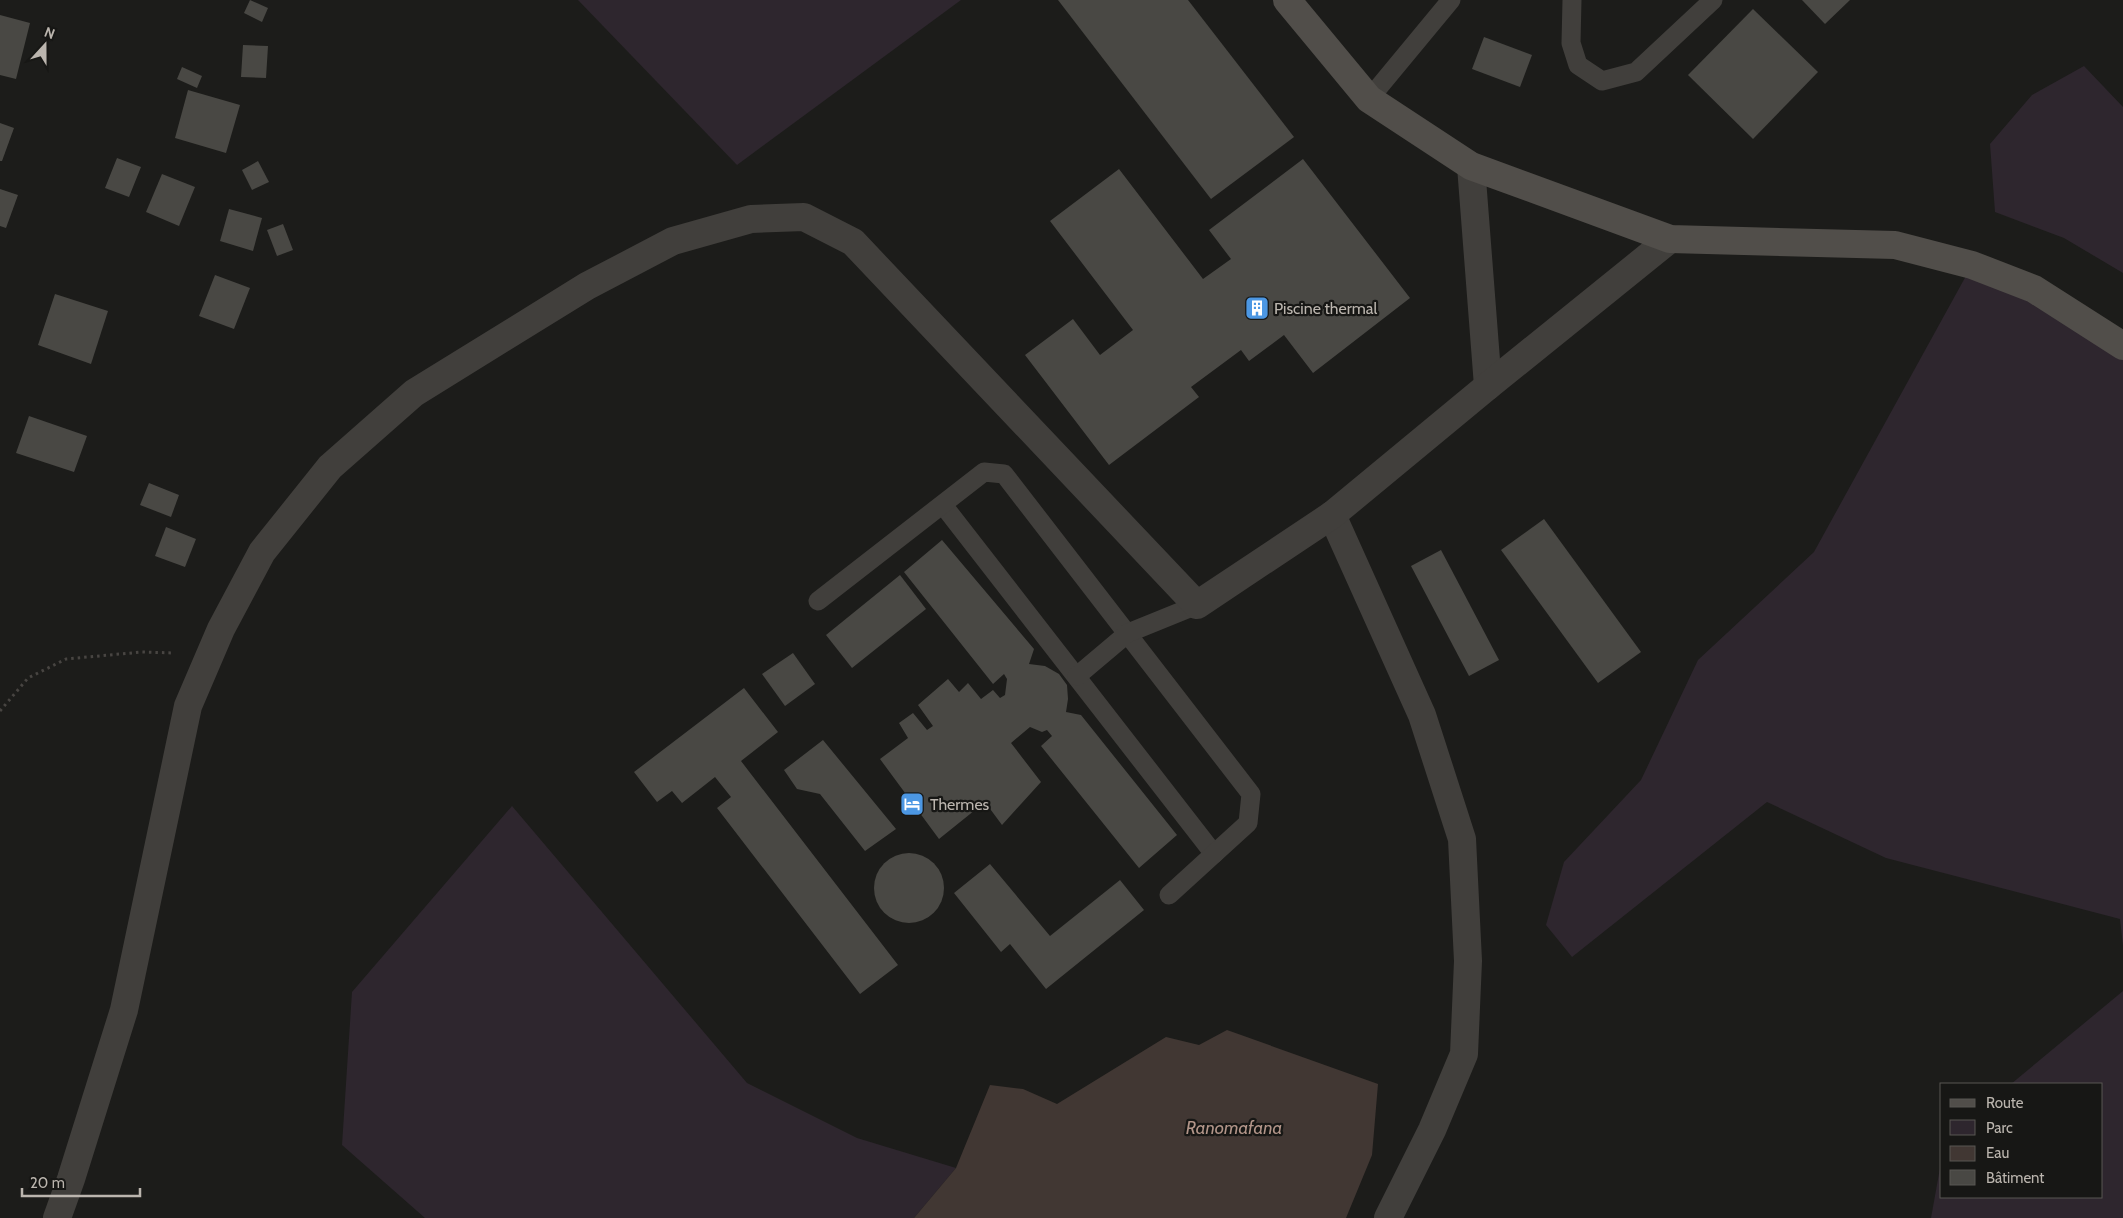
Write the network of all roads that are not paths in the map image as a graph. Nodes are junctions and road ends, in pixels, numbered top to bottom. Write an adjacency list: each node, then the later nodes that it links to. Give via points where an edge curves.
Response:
1 (1287, 0): 5 (street)
2 (1451, 0): 5 (lane)
3 (1572, 0): 4 (lane, via 1571,43 1578,65 1602,81 1636,72)
4 (1713, 0)
5 (1369, 99): 6 (street)
6 (1470, 166): 7 (street); 9 (street)
7 (1670, 239): 8 (street, via 1895,245 1972,265 2034,289); 9 (street)
8 (2123, 346)
9 (1488, 386): 11 (street)
10 (943, 504): 12 (lane); 14 (lane, via 984,472 1004,474); 15 (lane)
11 (1332, 515): 13 (street); 19 (street, via 1422,715 1462,839 1468,962 1464,1054 1432,1130)
12 (818, 601)
13 (1197, 604): 14 (lane); 18 (street, via 852,242 804,217 751,219 673,241 587,286 414,393 330,466 262,552 221,629 188,706 124,1010)
14 (1128, 633): 15 (lane); 16 (lane, via 1251,794 1248,823)
15 (1077, 676): 16 (lane)
16 (1214, 854): 17 (lane)
17 (1169, 895)
18 (57, 1218)
19 (1388, 1218)

